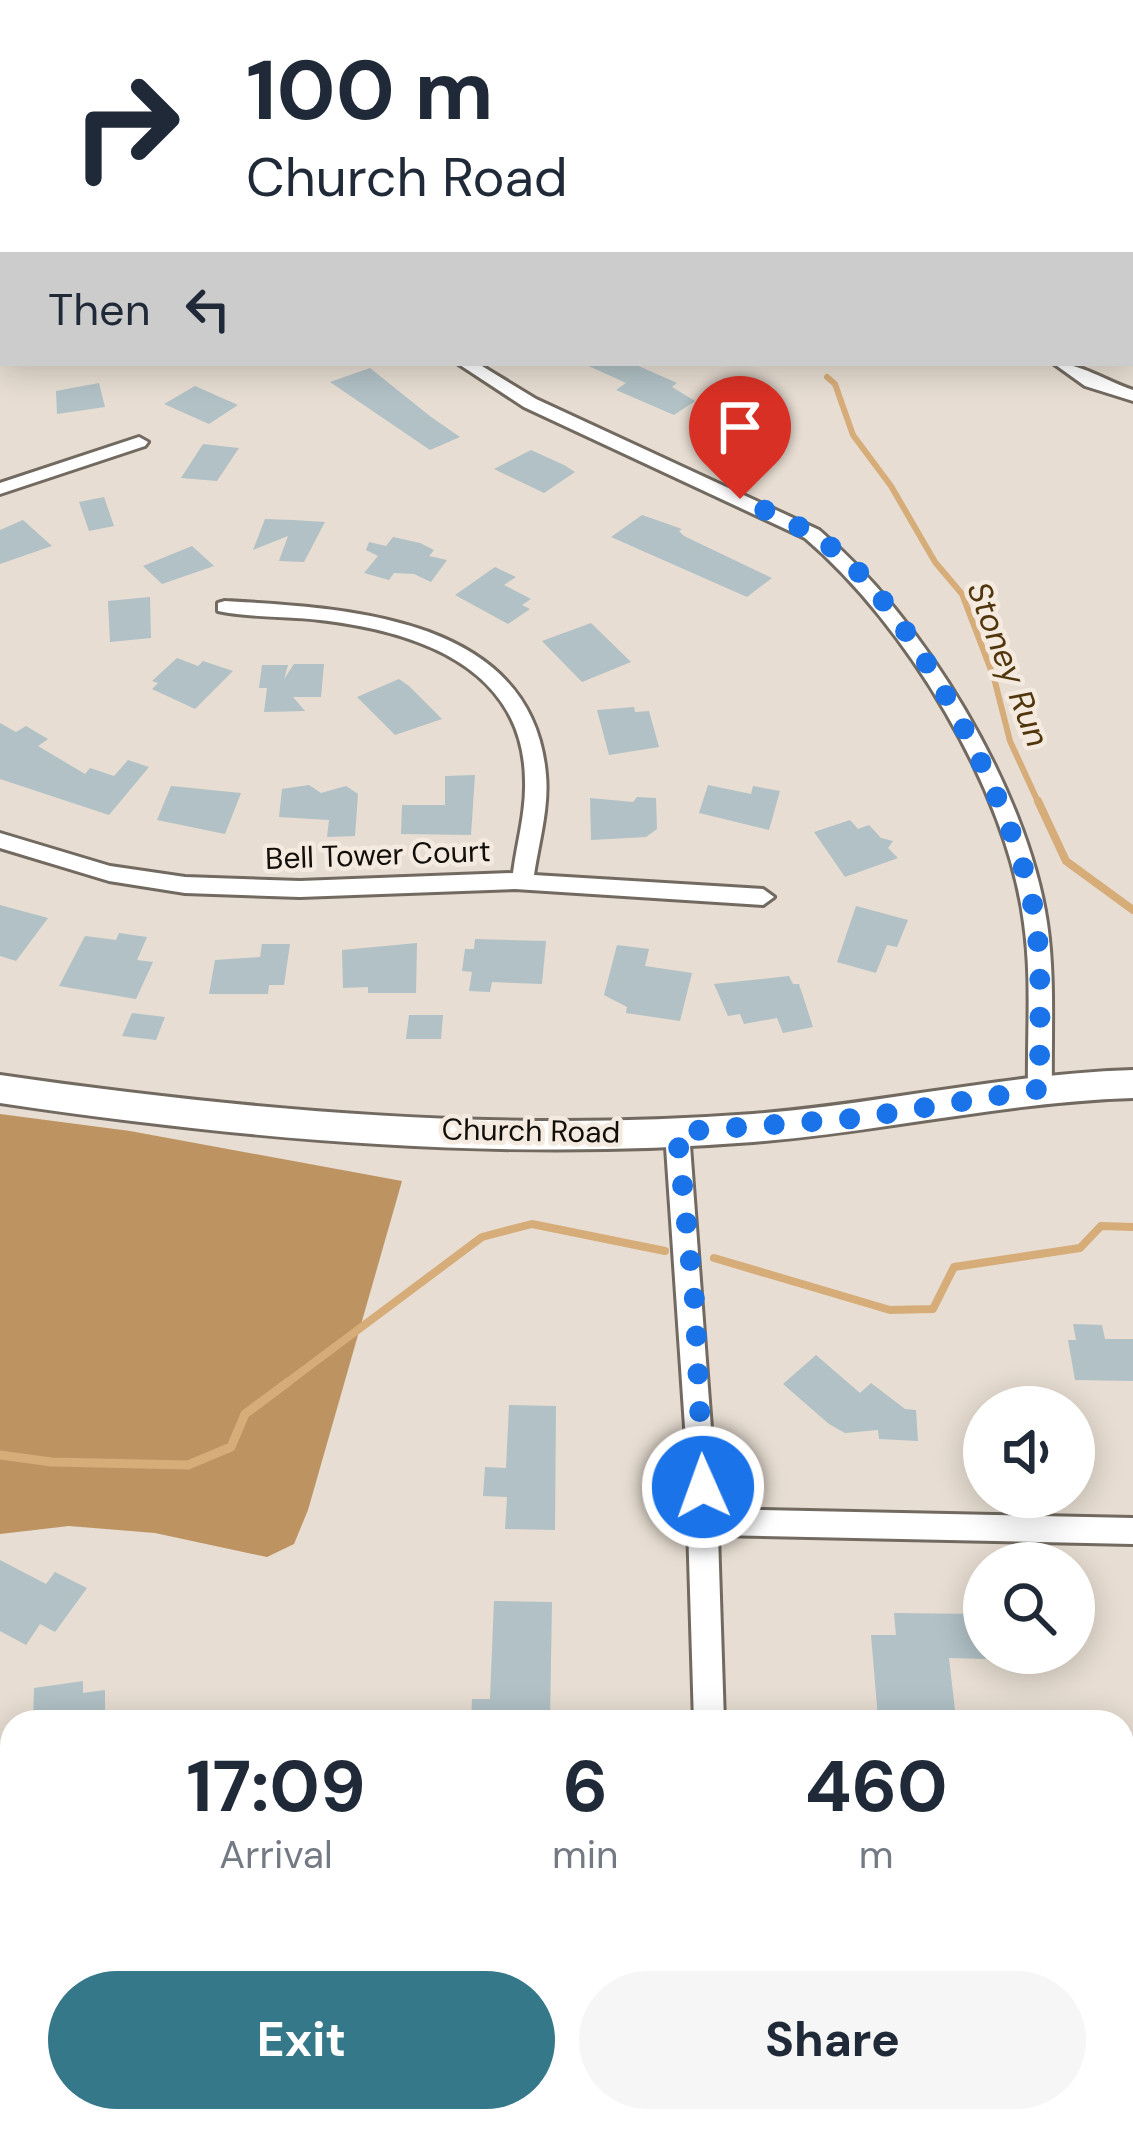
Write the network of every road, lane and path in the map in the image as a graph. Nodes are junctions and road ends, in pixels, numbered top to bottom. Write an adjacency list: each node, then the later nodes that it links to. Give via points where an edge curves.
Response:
1 (470, 366): 12 (street, via 530,404 812,535 879,595 967,739 1019,858 1032,900)
2 (1066, 366): 3 (street)
3 (1133, 396)
4 (140, 442): 5 (street)
5 (0, 490)
6 (225, 607): 8 (street, via 394,625 450,645 485,669 529,731 536,772 523,878)
7 (0, 840): 8 (street, Bell Tower Court, via 109,873 185,885)
8 (514, 881): 9 (street, Bell Tower Court)
9 (763, 896)
10 (1133, 1084): 12 (main road, Church Road)
11 (0, 1089): 13 (main road, Church Road, via 348,1126)
12 (1040, 1089): 13 (main road, Church Road, via 860,1118)
13 (677, 1132): 14 (street, via 695,1305)
14 (704, 1522): 15 (street); 16 (street)
15 (1133, 1531)
16 (709, 1710)

